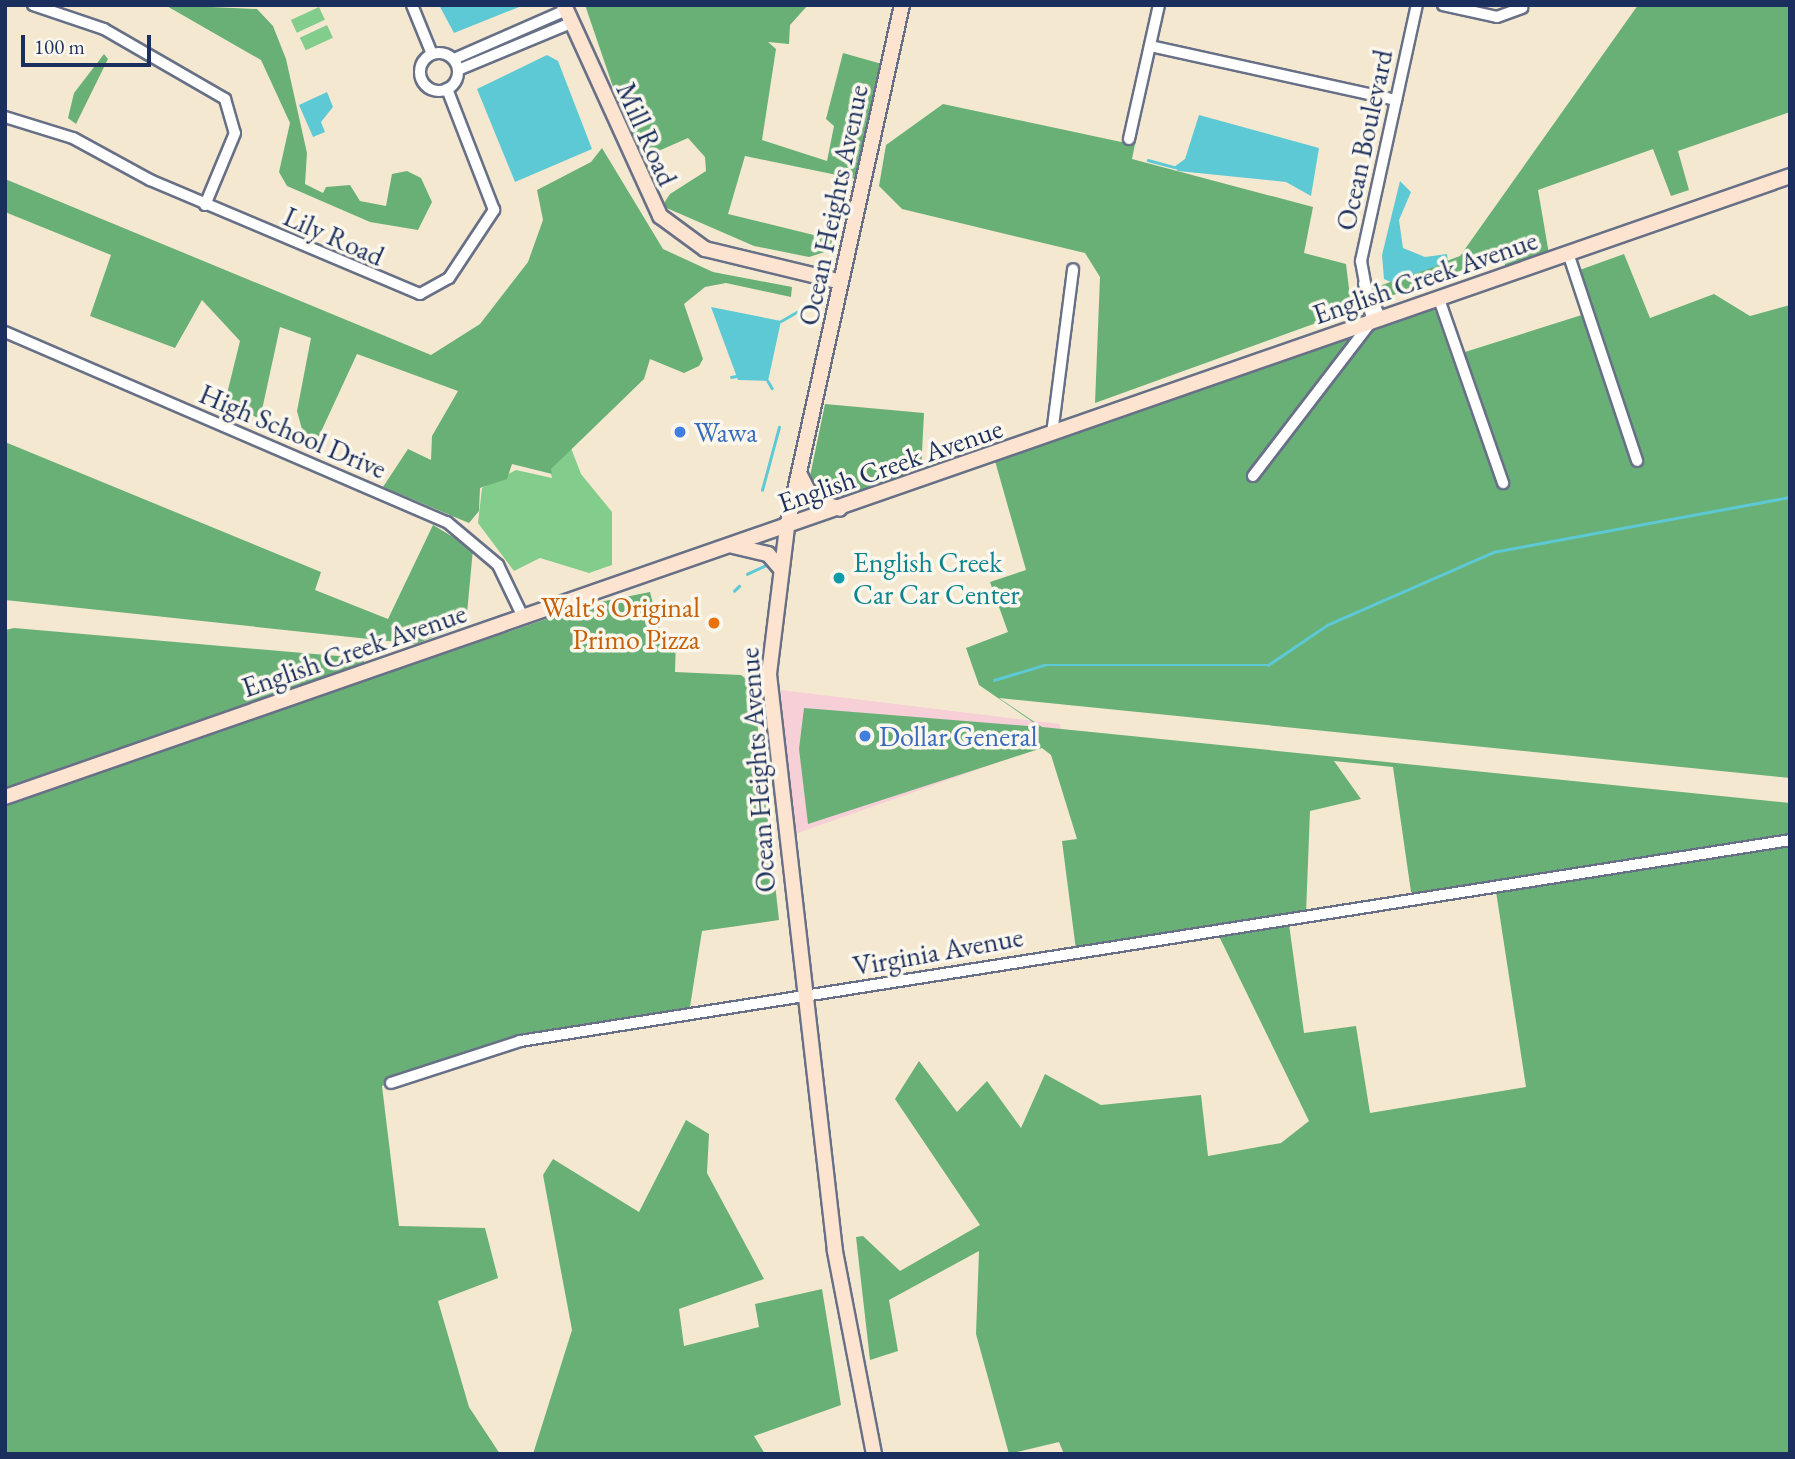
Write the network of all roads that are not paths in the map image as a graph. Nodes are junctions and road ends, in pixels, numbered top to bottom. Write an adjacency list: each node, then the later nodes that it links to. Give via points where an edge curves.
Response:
1 (33, 5): 17 (street, via 104,29 225,99 235,133)
2 (412, 5): 10 (street)
3 (902, 5): 20 (main road, Ocean Heights Avenue)
4 (1159, 5): 9 (street)
5 (1417, 5): 13 (street, Ocean Boulevard)
6 (1443, 5): 7 (street, via 1497,17)
7 (1522, 8)
8 (567, 13): 11 (street); 20 (main road, Mill Road, via 660,216 705,249)
9 (1150, 46): 13 (street); 15 (street)
10 (432, 54): 11 (street); 12 (street, via 421,67 422,79 435,90)
11 (456, 64): 12 (street)
12 (447, 89): 17 (street, Lily Road, via 494,210 485,231 434,290 407,292)
13 (1396, 100): 22 (street, Ocean Boulevard, via 1361,261)
14 (5, 117): 17 (street, Lily Road, via 82,142)
15 (1129, 139)
16 (1790, 176): 18 (main road, English Creek Avenue)
17 (205, 205)
18 (1568, 253): 21 (main road, English Creek Avenue); 25 (street)
19 (1073, 269): 24 (street)
20 (841, 282): 26 (main road, Ocean Heights Avenue)
21 (1439, 299): 22 (main road, English Creek Avenue); 28 (street)
22 (1377, 320): 24 (main road, English Creek Avenue); 27 (street)
23 (5, 332): 33 (street, High School Drive, via 447,522 498,565)
24 (1052, 434): 29 (main road, English Creek Avenue)
25 (1637, 461)
26 (800, 473): 29 (main road, via 813,499); 30 (main road, Ocean Heights Avenue)
27 (1253, 476)
28 (1503, 483)
29 (841, 509): 30 (main road, English Creek Avenue)
30 (787, 527): 31 (main road, English Creek Avenue); 32 (main road, Ocean Heights Avenue)
31 (732, 546): 32 (main road, via 768,554); 33 (main road, English Creek Avenue)
32 (780, 568): 36 (main road, Ocean Heights Avenue, via 771,626 771,710)
33 (523, 617): 34 (main road, English Creek Avenue)
34 (5, 797)
35 (1790, 840): 36 (street, Virginia Avenue)
36 (803, 998): 37 (street, Virginia Avenue, via 497,1046); 38 (main road, Ocean Heights Avenue, via 840,1287)
37 (391, 1083)
38 (874, 1454)

